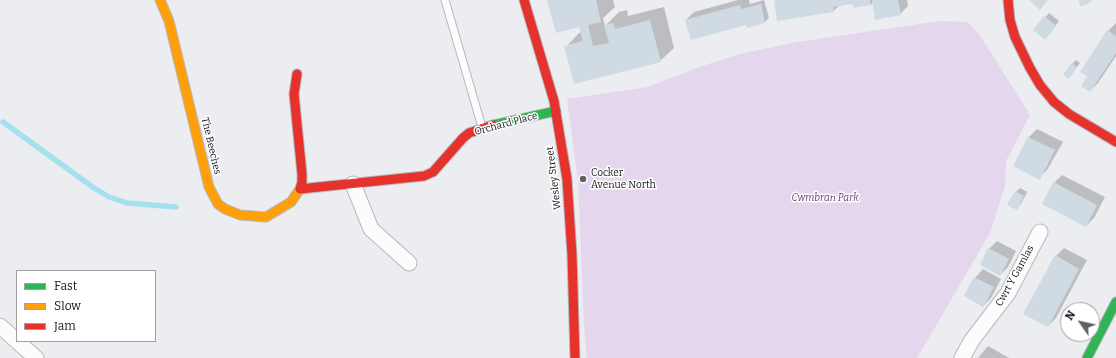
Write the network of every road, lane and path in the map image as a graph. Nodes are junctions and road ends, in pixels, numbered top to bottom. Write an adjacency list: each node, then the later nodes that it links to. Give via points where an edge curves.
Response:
1 (160, 0): 10 (street, The Beeches, via 169,21 209,187 218,204 240,215 266,217 291,202)
2 (445, 0): 7 (lane)
3 (524, 0): 6 (street, Wesley Street)
4 (1008, 0): 8 (street, via 1015,37 1040,85 1054,102 1069,114)
5 (297, 74): 10 (street, via 294,94 302,174)
6 (556, 111): 7 (street, Orchard Place); 18 (street, Wesley Street, via 567,179)
7 (482, 128): 9 (street, Orchard Place, via 463,138 428,175)
8 (1116, 142)
9 (353, 184): 10 (street, Orchard Place); 12 (street, via 371,229)
10 (300, 189)
11 (1040, 232): 19 (street, Cwrt Y Gamlas, via 1008,293 972,340)
12 (409, 263)
13 (1116, 302): 20 (street)
14 (0, 326): 15 (street)
15 (16, 340)
16 (18, 342): 17 (street)
17 (36, 358)
18 (575, 358)
19 (962, 358)
20 (1087, 358)

